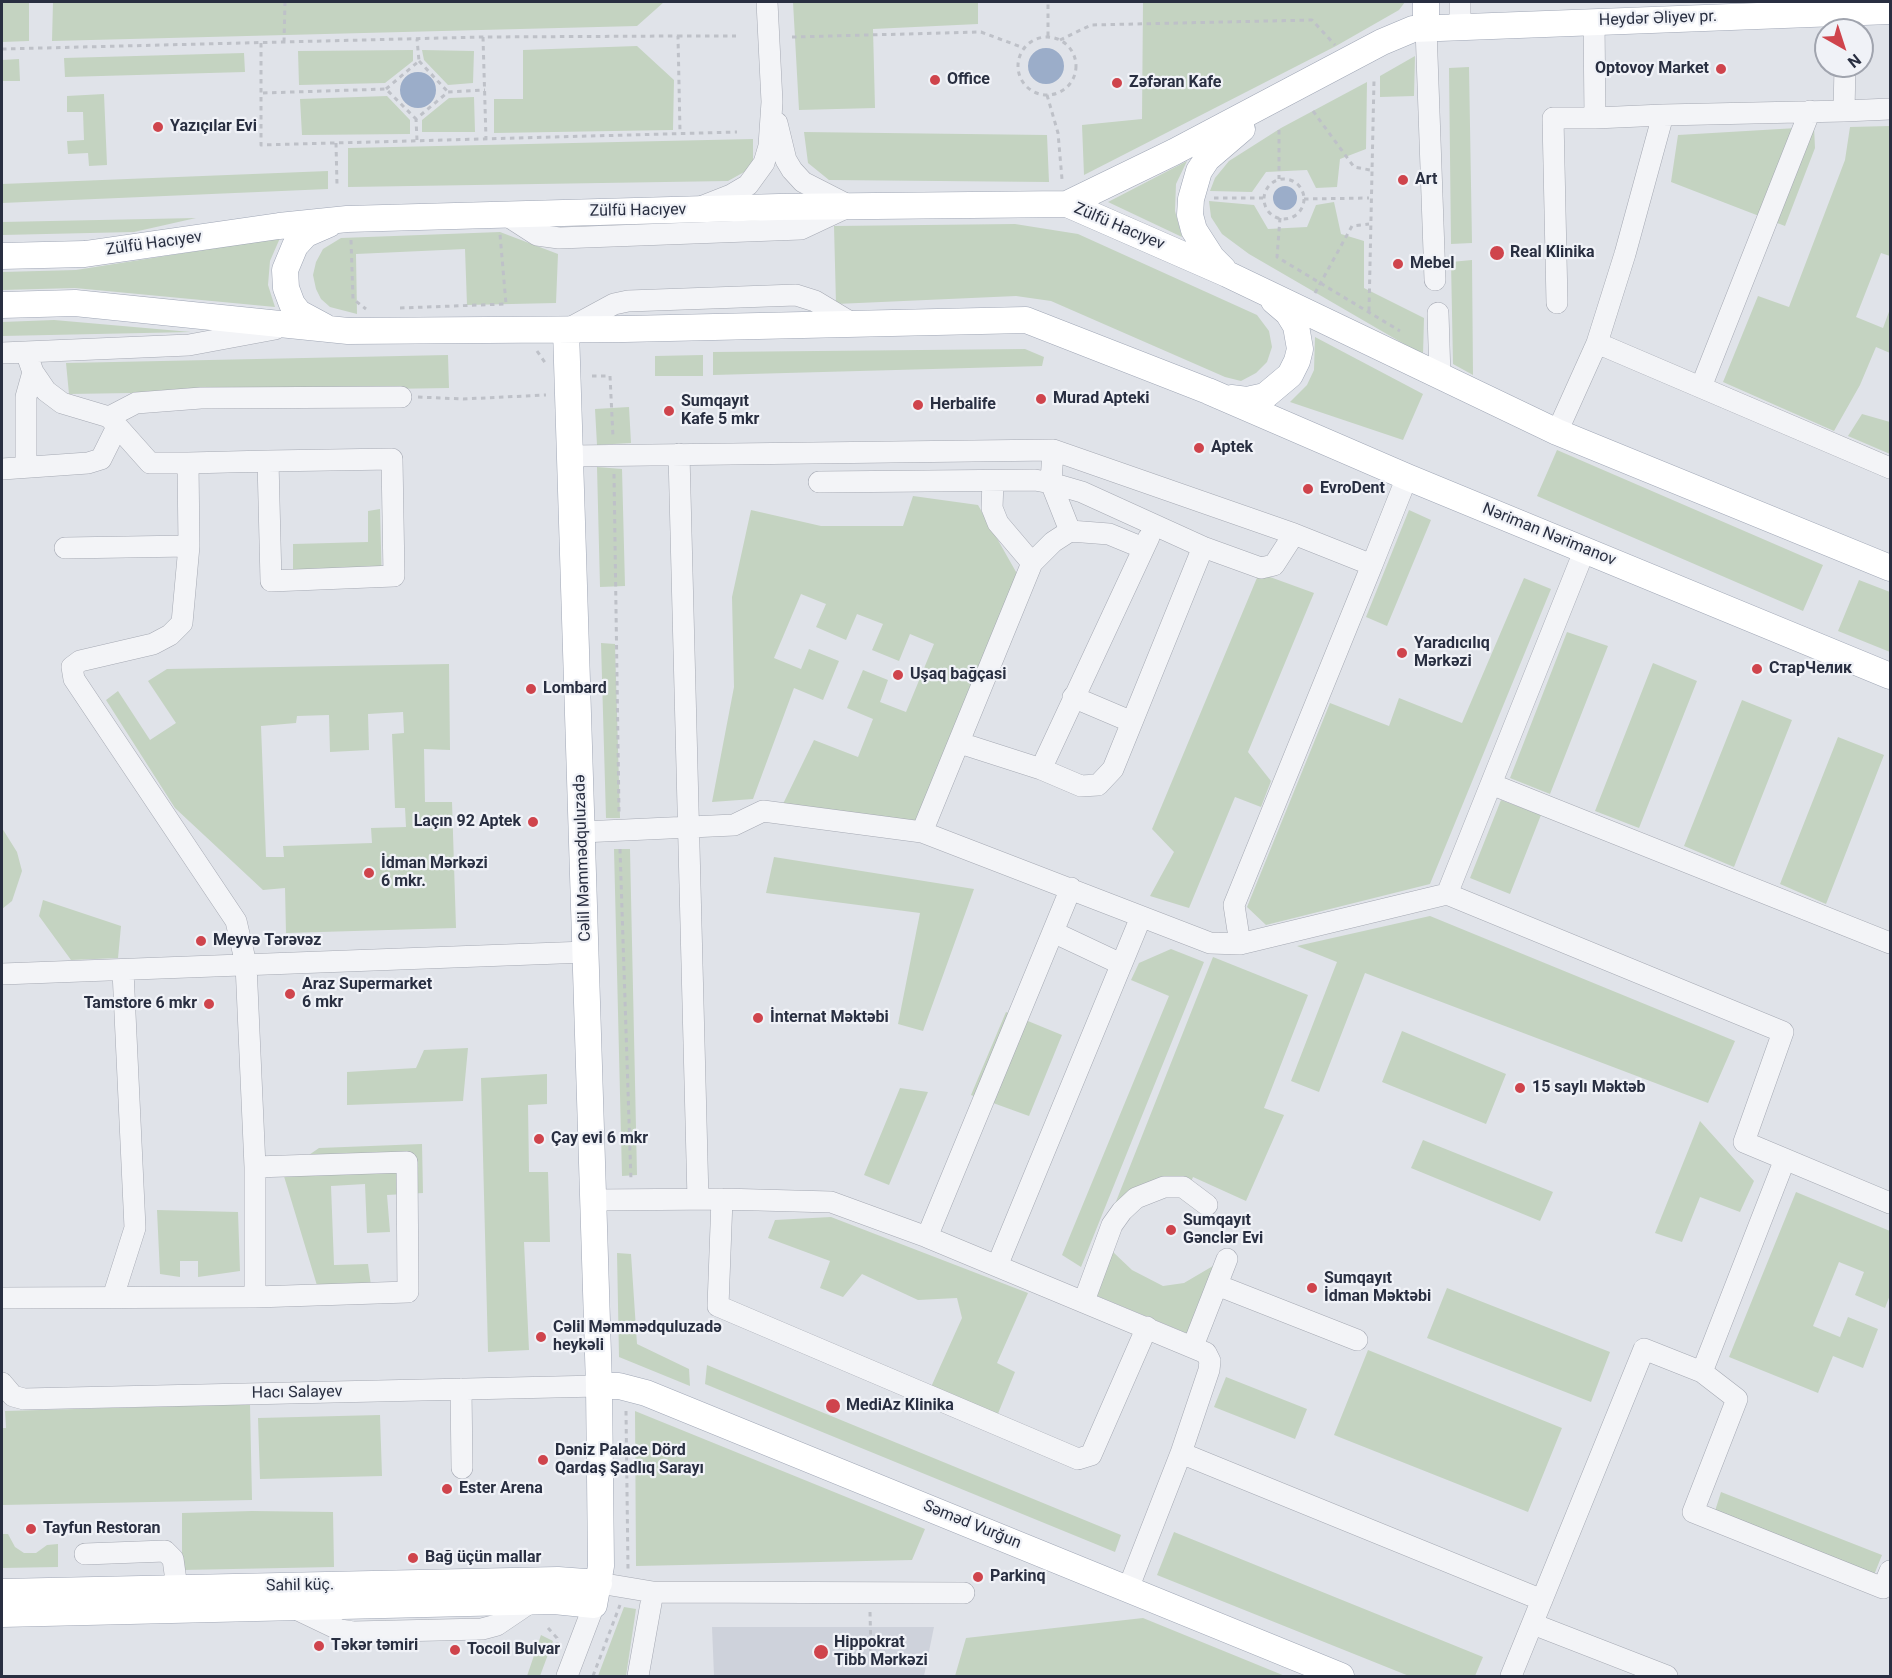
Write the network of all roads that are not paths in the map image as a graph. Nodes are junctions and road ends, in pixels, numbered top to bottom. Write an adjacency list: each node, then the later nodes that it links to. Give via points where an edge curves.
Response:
1 (767, 2): 11 (street)
2 (1426, 2): 8 (main road)
3 (1890, 11): 5 (main road, Heydər Əliyev pr.)
4 (1460, 14): 6 (main road, Heydər Əliyev pr.); 8 (main road, Heydər Əliyev pr.)
5 (1858, 18)
6 (1594, 21): 7 (main road, Heydər Əliyev pr.); 16 (street)
7 (1814, 21)
8 (1426, 28): 10 (main road, Heydər Əliyev pr., via 1393,37); 26 (street)
9 (1845, 78): 14 (street)
10 (1282, 96): 17 (main road); 25 (main road, via 1207,159 1193,186 1190,215 1194,230)
11 (772, 102): 18 (street, via 792,170 803,182); 19 (street, via 769,146 757,175 731,195)
12 (1890, 109): 14 (street)
13 (1810, 111): 14 (street); 15 (street); 39 (street)
14 (1844, 111)
15 (1663, 115): 16 (street); 34 (street)
16 (1595, 118): 28 (street, via 1553,118)
17 (1067, 204): 18 (main road, Zülfü Hacıyev); 25 (main road, Zülfü Hacıyev)
18 (851, 206): 19 (main road, Zülfü Hacıyev); 23 (street, via 801,229)
19 (692, 210): 20 (main road, Zülfü Hacıyev)
20 (609, 211): 21 (main road, Zülfü Hacıyev); 23 (street)
21 (503, 223): 22 (main road, Zülfü Hacıyev); 23 (street, via 547,238)
22 (346, 230): 24 (main road, Zülfü Hacıyev, via 279,226 85,254); 33 (main road, via 306,234 295,246 285,270 285,288 299,313 321,326)
23 (643, 234)
24 (2, 256)
25 (1227, 274): 27 (main road, Zülfü Hacıyev)
26 (1435, 280)
27 (1258, 290): 38 (main road); 40 (main road, via 1288,313 1296,326 1300,350 1294,368 1265,396 1247,400)
28 (1557, 303)
29 (2, 305): 31 (main road, via 75,303)
30 (1438, 313): 38 (street)
31 (286, 327): 33 (main road); 36 (street, via 189,345)
32 (566, 330): 33 (main road); 40 (main road, via 1026,320); 46 (main road, Cəlil Məmmədquluzadə)
33 (348, 331)
34 (1597, 343): 39 (street); 43 (street)
35 (2, 352): 36 (street)
36 (26, 352): 37 (street)
37 (33, 372): 42 (street, via 46,391 62,403); 49 (street, via 26,397)
38 (1440, 377): 43 (main road)
39 (1701, 387): 50 (street)
40 (1208, 391): 52 (main road, Nəriman Nərimanov)
41 (401, 397): 42 (street, via 158,401 136,403)
42 (113, 422): 48 (street, via 150,463); 49 (street, via 101,459)
43 (1557, 432): 66 (main road)
44 (1053, 450): 45 (street); 55 (street); 58 (street)
45 (679, 454): 46 (street); 73 (street)
46 (571, 456): 74 (main road, Cəlil Məmmədquluzadə)
47 (268, 461): 47 (street, via 392,459 394,576 271,580); 48 (street)
48 (188, 463): 59 (street)
49 (26, 466): 51 (street)
50 (1890, 468)
51 (2, 469)
52 (1407, 477): 63 (main road, Nəriman Nərimanov); 65 (street)
53 (993, 481): 54 (street); 55 (street); 64 (street, via 992,508 998,523)
54 (819, 482)
55 (1051, 483): 56 (street, via 1082,492); 57 (street)
56 (1155, 525): 60 (street); 62 (street)
57 (1070, 531): 62 (street, via 1109,534); 64 (street)
58 (1294, 534): 60 (street, via 1274,564 1261,568); 65 (street)
59 (189, 546): 61 (street); 83 (street, via 182,623 153,644 80,661 72,667 74,679 236,921)
60 (1203, 547): 69 (street)
61 (65, 548)
62 (1143, 548): 68 (street)
63 (1585, 549): 67 (main road, Nəriman Nərimanov); 72 (street)
64 (1032, 562): 70 (street)
65 (1372, 565): 81 (street, via 1234,905)
66 (1890, 566)
67 (1890, 676)
68 (1073, 697): 69 (street); 71 (street)
69 (1132, 722): 71 (street, via 1113,769 1098,785 1081,786)
70 (960, 743): 71 (street); 75 (street)
71 (1041, 769)
72 (1491, 784): 77 (street); 80 (street)
73 (687, 828): 74 (street); 75 (street, via 734,825 763,811); 89 (street)
74 (582, 832): 82 (main road, Cəlil Məmmədquluzadə)
75 (922, 832): 76 (street)
76 (1071, 888): 78 (street); 79 (street)
77 (1447, 894): 81 (street); 87 (street, via 1783,1032 1744,1142)
78 (1141, 917): 81 (street, via 1210,943); 84 (street)
79 (1053, 932): 84 (street); 94 (street)
80 (1890, 943)
81 (1240, 944)
82 (586, 952): 83 (street); 91 (main road, Cəlil Məmmədquluzadə)
83 (246, 964): 85 (street); 88 (street)
84 (1121, 964): 96 (street)
85 (123, 971): 86 (street); 98 (street, via 135,1228)
86 (2, 974)
87 (1785, 1159): 92 (street); 105 (street)
88 (255, 1167): 99 (street); 99 (street, via 407,1162 408,1292)
89 (698, 1199): 90 (street); 91 (street)
90 (722, 1199): 94 (street, via 831,1202); 102 (street, via 718,1306 1078,1459 1091,1455)
91 (594, 1200): 106 (main road, Cəlil Məmmədquluzadə)
92 (1890, 1203)
93 (1207, 1205): 101 (street, via 1183,1187 1164,1187 1136,1198 1112,1225)
94 (927, 1238): 96 (street)
95 (1227, 1259): 97 (street)
96 (997, 1266): 101 (street)
97 (1217, 1285): 103 (street); 104 (street)
98 (113, 1297): 99 (street); 100 (street)
99 (255, 1297)
100 (2, 1298)
101 (1084, 1301): 102 (street)
102 (1147, 1327): 104 (street)
103 (1357, 1340)
104 (1193, 1346): 109 (street, via 1206,1353 1209,1370)
105 (1702, 1372): 112 (street, via 1737,1399 1693,1512 1883,1588); 120 (street, via 1644,1349)
106 (600, 1386): 108 (street, Hacı Salayev); 114 (main road, Səməd Vurğun, via 646,1393); 119 (main road, Cəlil Məmmədquluzadə)
107 (3, 1388): 108 (street, Hacı Salayev, via 24,1399)
108 (461, 1389): 110 (street)
109 (1181, 1454): 114 (street); 120 (street)
110 (462, 1468)
111 (85, 1554): 113 (street, via 165,1551 173,1559)
112 (1890, 1571)
113 (177, 1588): 115 (main road, Sahil küç.); 118 (main road, Sahil küç.)
114 (1128, 1589): 127 (main road, Səməd Vurğun)
115 (2, 1592)
116 (653, 1592): 117 (street); 119 (street); 126 (street)
117 (964, 1593)
118 (415, 1594): 119 (main road, Sahil küç., via 558,1580); 121 (main road, Sahil küç.); 122 (main road, Sahil küç.)
119 (597, 1594): 121 (main road, Sahil küç.); 125 (street)
120 (1542, 1600): 124 (street)
121 (531, 1602): 122 (street, via 497,1625 353,1632 340,1630)
122 (294, 1608): 123 (main road, Sahil küç.)
123 (2, 1614)
124 (1533, 1624): 128 (street); 129 (street)
125 (567, 1677)
126 (638, 1677)
127 (1341, 1677)
128 (1511, 1677)
129 (1667, 1677)

